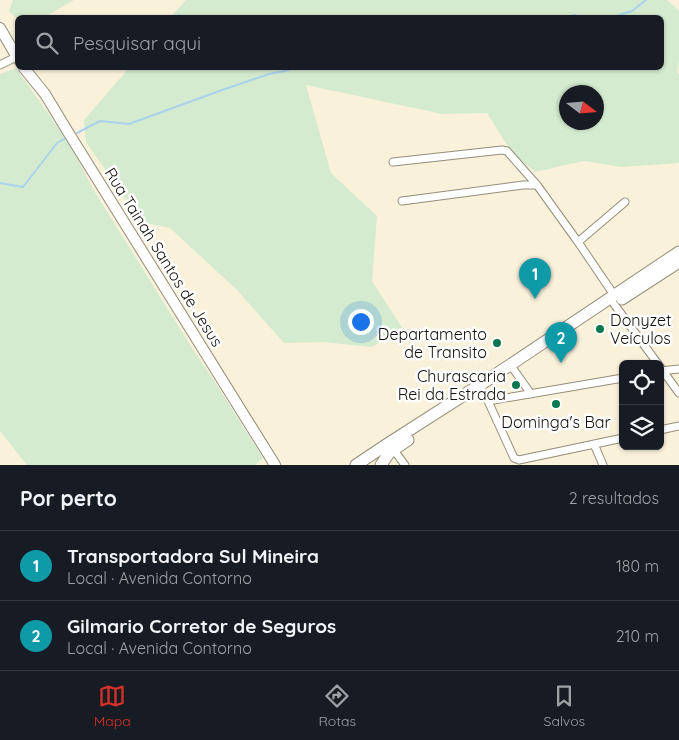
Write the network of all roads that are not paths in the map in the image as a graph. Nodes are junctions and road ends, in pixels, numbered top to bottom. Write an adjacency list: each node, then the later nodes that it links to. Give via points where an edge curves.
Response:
1 (0, 28): 2 (street)
2 (15, 54)
3 (15, 59): 4 (street)
4 (0, 66)
5 (26, 70): 28 (street, Rua Tainah Santos de Jesus, via 45,94)
6 (393, 162): 7 (street, via 505,150)
7 (537, 186): 8 (street, via 523,185); 10 (street)
8 (402, 201)
9 (625, 202): 10 (street)
10 (578, 242): 13 (street)
11 (679, 252): 13 (main road)
12 (677, 267): 13 (main road)
13 (614, 299): 14 (street); 16 (main road); 29 (main road)
14 (655, 360)
15 (679, 369): 17 (street)
16 (514, 370): 21 (street); 22 (main road)
17 (664, 370)
18 (664, 374): 20 (street)
19 (619, 379): 21 (street)
20 (679, 393)
21 (531, 394): 22 (street)
22 (485, 397): 26 (street, via 517,460); 27 (main road)
23 (679, 426): 24 (street)
24 (664, 429)
25 (619, 439): 26 (street)
26 (594, 444): 32 (street)
27 (391, 451): 30 (main road); 31 (street)
28 (275, 465)
29 (356, 465)
30 (381, 465)
31 (405, 465)
32 (603, 465)

